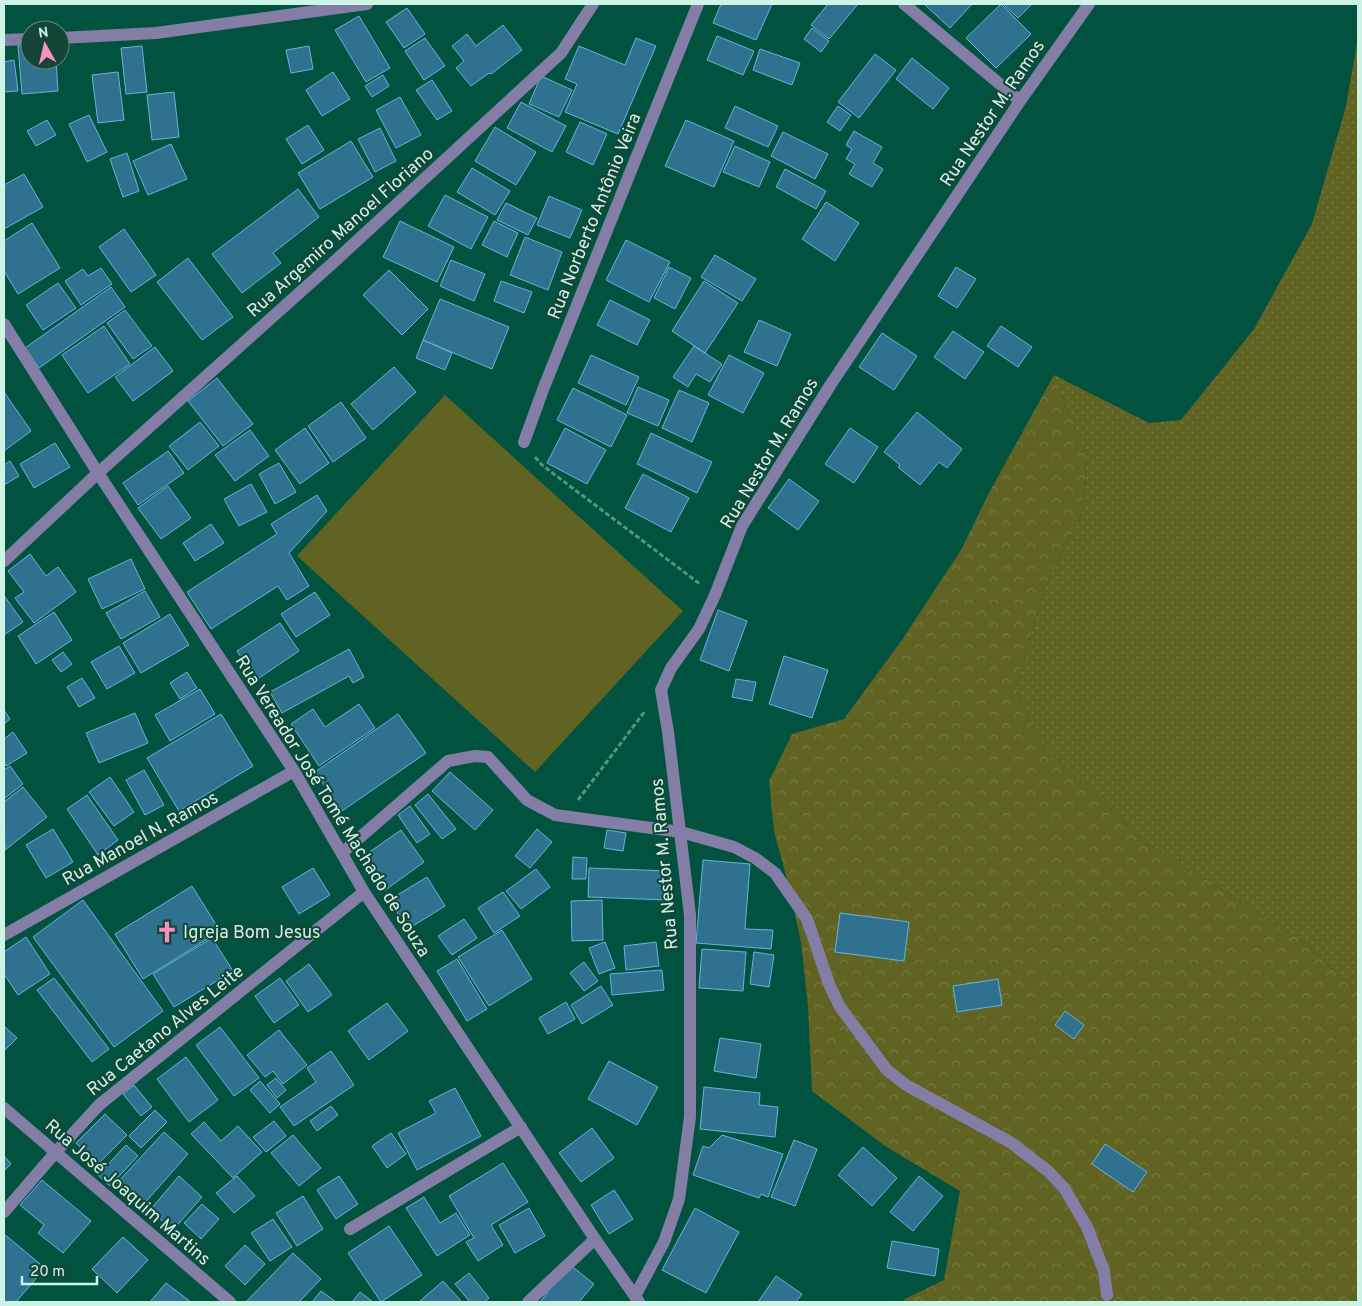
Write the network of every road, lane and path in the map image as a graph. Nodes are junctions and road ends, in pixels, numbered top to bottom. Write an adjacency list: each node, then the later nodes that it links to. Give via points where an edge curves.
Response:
1 (367, 4): 6 (street, via 156,33)
2 (593, 4): 12 (street, Rua Argemiro Manoel Floriano, via 561,53)
3 (698, 4): 11 (street, Rua Norberto Antônio Veira)
4 (904, 4): 9 (street)
5 (1089, 4): 9 (street, Rua Nestor M. Ramos)
6 (70, 37)
7 (20, 39): 8 (street)
8 (4, 40)
9 (1020, 101): 14 (street, Rua Nestor M. Ramos, via 831,384 742,526)
10 (4, 324): 12 (street, Rua Vereador José Tomé Machado de Souza)
11 (524, 442): 14 (path, via 542,465)
12 (98, 473): 13 (street, Rua Argemiro Manoel Floriano); 16 (street, Rua Vereador José Tomé Machado de Souza)
13 (4, 561)
14 (715, 595): 15 (street, Rua Nestor M. Ramos, via 699,629 671,668)
15 (660, 690): 17 (path); 18 (street, Rua Nestor M. Ramos)
16 (294, 771): 19 (street, Rua Vereador José Tomé Machado de Souza); 21 (street, Rua Manoel N. Ramos)
17 (565, 817): 18 (street); 19 (street, via 556,816 527,800 488,757 475,756 448,761)
18 (681, 832): 28 (street, via 734,847 775,873 807,919 840,1007 887,1070 906,1085 1010,1142 1048,1171 1064,1188 1087,1227 1104,1271); 29 (street, Rua Nestor M. Ramos, via 690,915 690,1117 679,1199 664,1242)
19 (342, 853): 20 (street, Rua Vereador José Tomé Machado de Souza)
20 (364, 892): 23 (street, Rua Vereador José Tomé Machado de Souza); 24 (street, Rua Caetano Alves Leite, via 99,1105)
21 (4, 935)
22 (4, 1108): 24 (street, Rua José Joaquim Martins)
23 (521, 1127): 26 (street); 27 (street, Rua Vereador José Tomé Machado de Souza)
24 (55, 1153): 25 (street, Rua Caetano Alves Leite); 30 (street, Rua José Joaquim Martins)
25 (4, 1212)
26 (350, 1228)
27 (595, 1240): 29 (street, Rua Vereador José Tomé Machado de Souza); 31 (street)
28 (1107, 1295)
29 (637, 1299)
30 (230, 1302)
31 (528, 1302)

